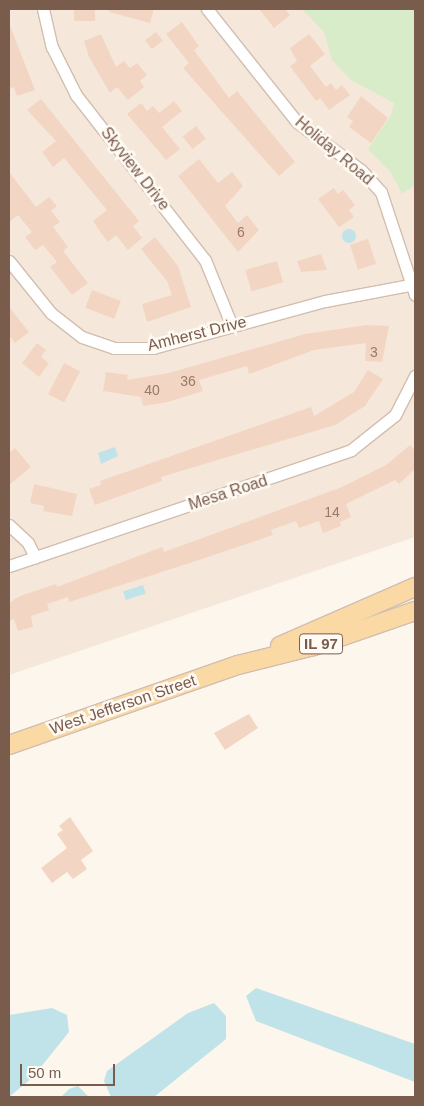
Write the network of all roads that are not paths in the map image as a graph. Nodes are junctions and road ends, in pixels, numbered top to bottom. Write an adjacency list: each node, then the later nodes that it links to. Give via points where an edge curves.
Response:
1 (43, 9): 5 (street, Skyview Drive, via 52,47 71,86 206,260)
2 (207, 9): 4 (street, Holiday Road, via 297,122 373,181 388,206)
3 (9, 261): 5 (street, Amherst Drive, via 51,313 82,337 114,348 154,348)
4 (415, 288): 5 (street, Amherst Drive, via 325,301)
5 (232, 326)
6 (415, 376): 8 (street, Mesa Road, via 395,415 351,450)
7 (9, 525): 8 (street, via 28,543)
8 (35, 557): 9 (street, Mesa Road)
9 (9, 566)
10 (415, 588): 12 (main road, West Jefferson Street / IL 97)
11 (415, 610): 12 (main road, West Jefferson Street / IL 97, via 314,646)
12 (238, 665): 13 (main road, West Jefferson Street / IL 97)
13 (9, 745)

